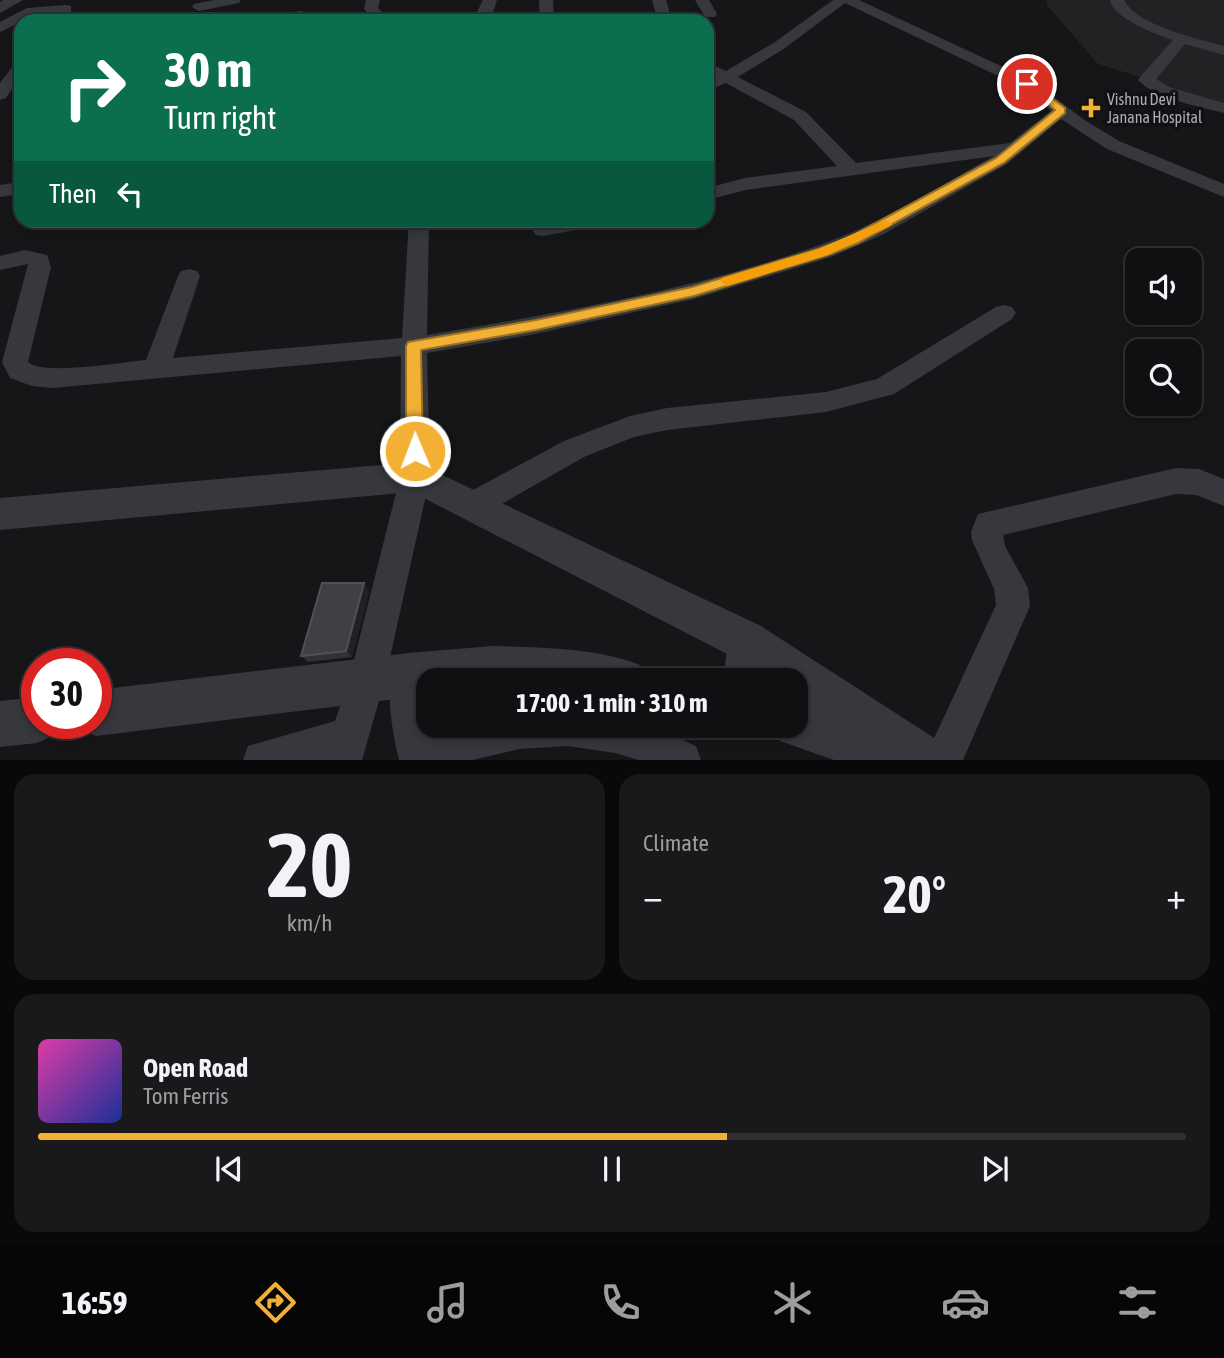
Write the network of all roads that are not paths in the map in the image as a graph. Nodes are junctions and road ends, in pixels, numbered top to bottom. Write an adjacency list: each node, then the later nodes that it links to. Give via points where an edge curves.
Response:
1 (15, 0): 9 (street)
2 (234, 0): 8 (street)
3 (702, 0): 11 (street)
4 (841, 0): 16 (street, via 806,28)
5 (848, 0): 20 (street, via 1004,72)
6 (1117, 0): 12 (street, via 1128,15)
7 (71, 5): 10 (street)
8 (199, 7)
9 (0, 8)
10 (26, 14)
11 (710, 14)
12 (1182, 39): 13 (street); 19 (street, via 1146,80)
13 (1224, 51)
14 (714, 71): 16 (street)
15 (14, 75): 18 (street)
16 (726, 78): 17 (street); 22 (street, via 800,116)
17 (714, 84)
18 (0, 95)
19 (1224, 108)
20 (1062, 110): 21 (street); 23 (street, via 1113,145)
21 (1020, 146): 22 (street); 31 (street, via 875,230 823,252 627,306)
22 (850, 169): 24 (street)
23 (1224, 191)
24 (714, 192)
25 (419, 228): 31 (street)
26 (554, 228): 27 (street)
27 (543, 230)
28 (0, 262): 32 (street, via 23,257 39,260 15,362 19,372 52,378)
29 (189, 276): 32 (street)
30 (1004, 313): 35 (street, via 885,387 826,402 630,427 574,449)
31 (414, 346): 32 (street); 33 (street)
32 (156, 369)
33 (415, 477): 35 (street); 36 (street); 40 (street)
34 (1224, 493): 51 (street, via 1199,482 1176,481 989,524 986,531 991,551 1011,589 1013,606)
35 (473, 505): 37 (street)
36 (0, 514)
37 (746, 641): 38 (street); 50 (street)
38 (743, 668)
39 (416, 675): 40 (street)
40 (388, 678): 41 (street); 45 (street); 46 (street, via 411,728)
41 (112, 711)
42 (21, 722): 43 (street)
43 (0, 724)
44 (808, 729): 49 (street)
45 (346, 748): 47 (street)
46 (419, 759): 48 (street, via 495,734 542,726 590,727 653,743)
47 (262, 760)
48 (682, 760)
49 (910, 760)
50 (925, 760)
51 (943, 760)

